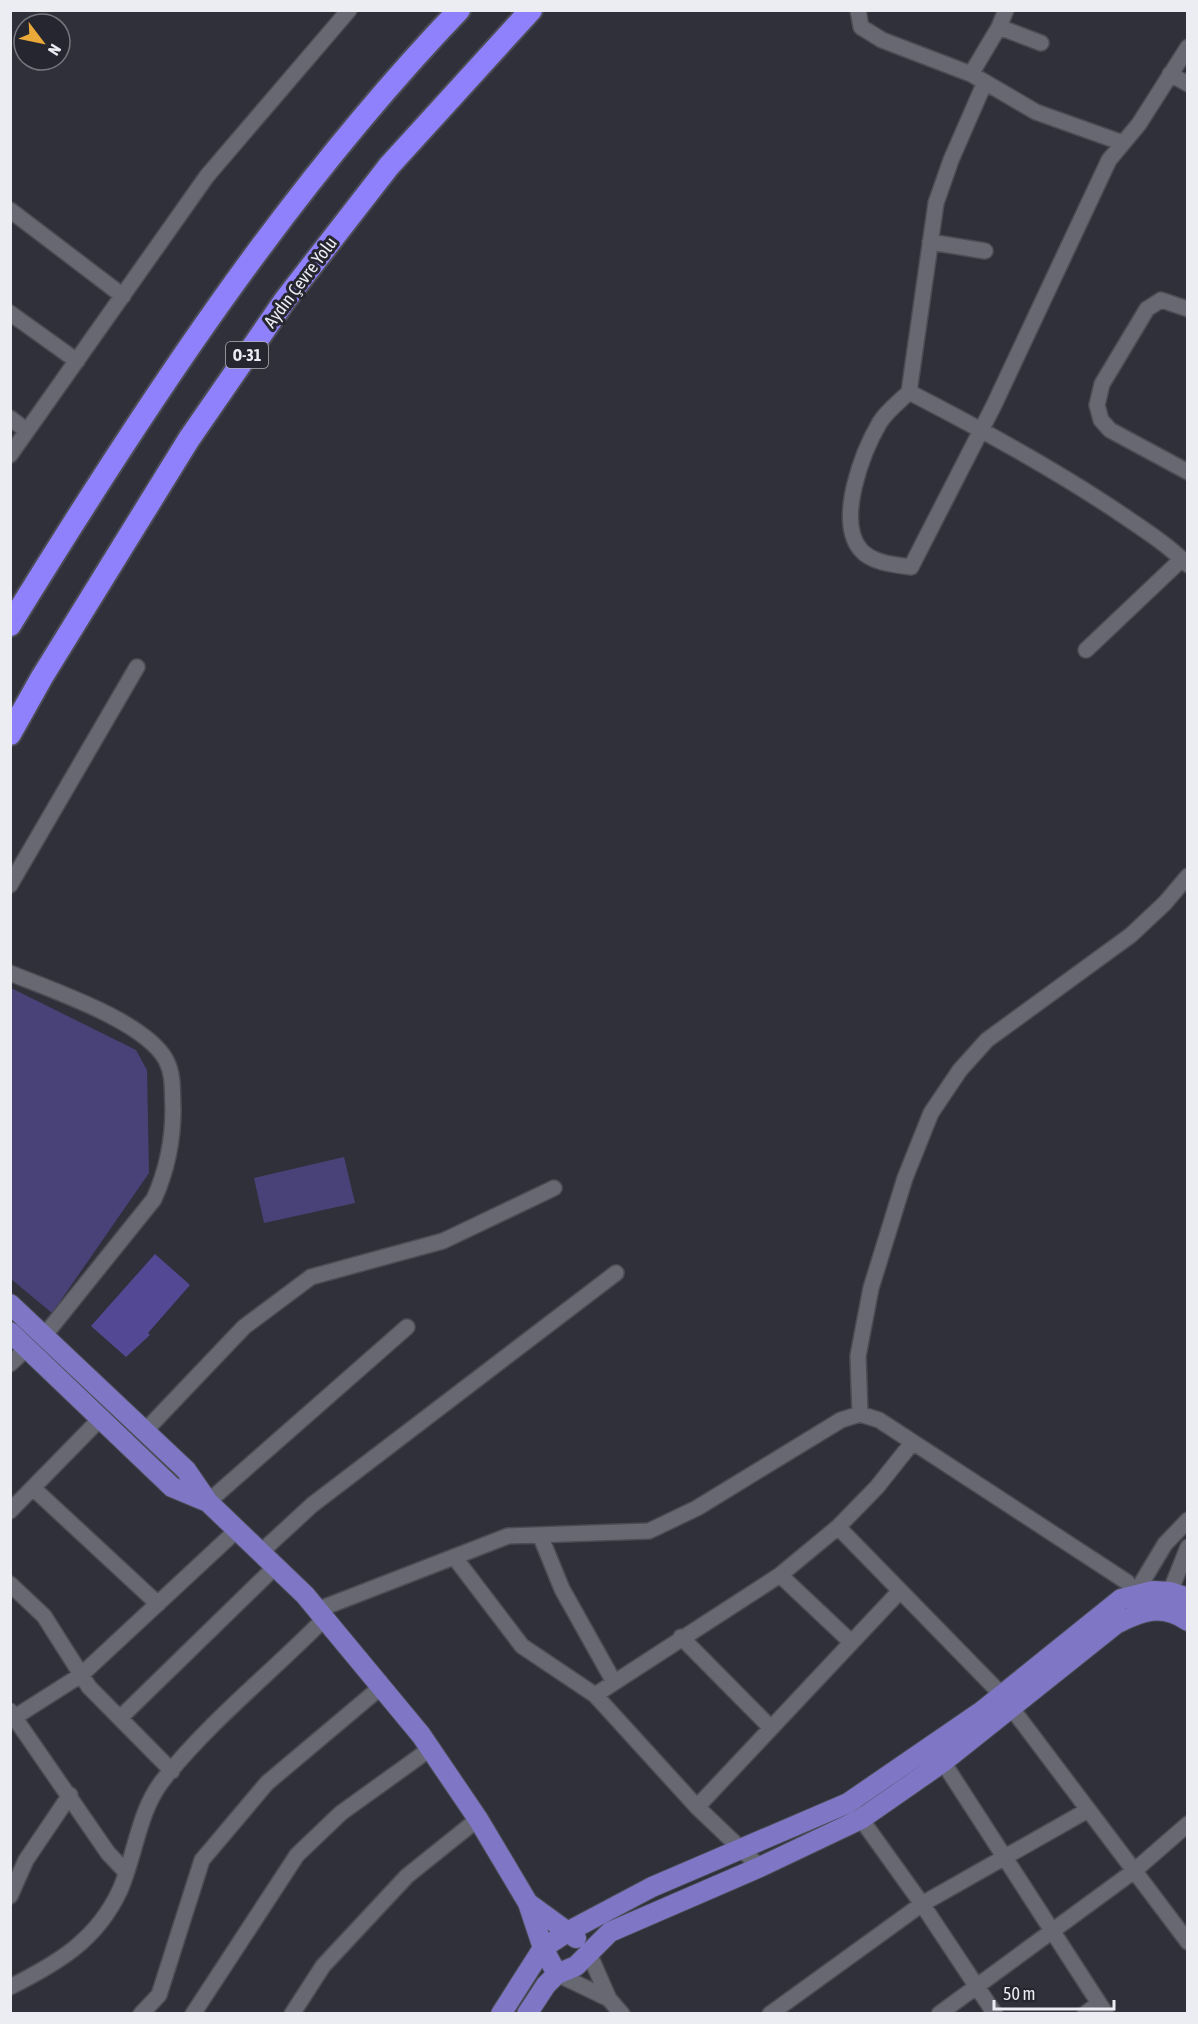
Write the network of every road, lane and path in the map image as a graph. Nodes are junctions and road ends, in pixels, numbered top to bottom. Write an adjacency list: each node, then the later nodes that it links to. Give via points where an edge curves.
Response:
1 (349, 10): 17 (street, via 207,176)
2 (459, 10): 28 (highway, O-31, via 346,137 259,250 138,422)
3 (531, 10): 31 (highway, Aydın Çevre Yolu / O-31, via 389,166 285,300 189,439)
4 (858, 10): 9 (street, via 861,27 882,40)
5 (1006, 10): 6 (street)
6 (999, 27): 7 (street); 9 (street)
7 (1041, 43)
8 (1188, 46): 10 (street)
9 (971, 74): 11 (street)
10 (1170, 74): 12 (street); 13 (street)
11 (985, 82): 13 (street, via 1036,112); 15 (street, via 936,203)
12 (1188, 84)
13 (1123, 143): 23 (street, via 1109,160)
14 (10, 210): 17 (street)
15 (930, 242): 16 (street); 21 (street)
16 (985, 251)
17 (123, 296): 20 (street)
18 (1188, 309): 26 (street, via 1161,300 1147,309 1102,384 1097,405 1101,420 1110,430)
19 (10, 313): 20 (street)
20 (77, 361): 24 (street)
21 (909, 392): 23 (street); 23 (street, via 881,421 860,468 850,510 849,524 860,549 883,563 911,567)
22 (10, 418): 24 (street)
23 (982, 429): 27 (street, via 1075,484 1171,548)
24 (27, 431): 25 (street)
25 (10, 455)
26 (1188, 472)
27 (1185, 562): 29 (street)
28 (10, 625)
29 (1086, 650)
30 (137, 667): 33 (street)
31 (10, 734)
32 (1188, 876): 43 (street, via 1131,935 987,1040 960,1070 932,1113 905,1178 871,1288 858,1356)
33 (10, 885)
34 (10, 973): 40 (street, via 100,1010 146,1038 165,1058 172,1075 173,1135 154,1199)
35 (554, 1188): 45 (street, via 443,1241 311,1277 244,1327)
36 (616, 1273): 55 (street, via 312,1505)
37 (10, 1304): 40 (main road)
38 (407, 1327): 48 (street)
39 (10, 1332): 41 (main road)
40 (44, 1336): 41 (main road); 45 (main road)
41 (27, 1348): 42 (street); 44 (main road)
42 (10, 1364)
43 (860, 1414): 46 (street, via 879,1420); 53 (street, via 841,1420 697,1508 649,1531)
44 (101, 1418): 47 (street); 48 (main road, via 172,1487)
45 (146, 1431): 48 (main road, via 186,1470)
46 (912, 1443): 51 (street); 62 (street, via 1127,1582)
47 (33, 1488): 49 (street); 63 (street)
48 (208, 1502): 52 (main road)
49 (10, 1511)
50 (1188, 1520): 62 (street, via 1165,1544)
51 (838, 1527): 58 (street); 60 (street)
52 (237, 1530): 55 (main road); 63 (street)
53 (540, 1535): 56 (street, via 508,1536); 69 (street, via 562,1589)
54 (1188, 1547): 61 (street)
55 (260, 1552): 57 (main road)
56 (456, 1558): 64 (street); 71 (street, via 522,1646)
57 (275, 1567): 64 (main road); 74 (street)
58 (780, 1575): 66 (street); 67 (street)
59 (10, 1584): 68 (street, via 44,1616)
60 (899, 1592): 67 (street); 72 (street)
61 (1179, 1595): 62 (main road)
62 (1139, 1602): 65 (main road); 72 (main road, via 1116,1624)
63 (158, 1604): 68 (street)
64 (321, 1615): 70 (main road); 78 (street)
65 (1188, 1621)
66 (681, 1637): 69 (street); 75 (street)
67 (851, 1642): 75 (street)
68 (81, 1675): 73 (street); 74 (street)
69 (614, 1682): 71 (street)
70 (381, 1687): 76 (main road); 104 (street, via 267,1783 201,1860 159,1995)
71 (595, 1695): 81 (street)
72 (1006, 1701): 77 (main road); 80 (main road); 82 (street)
73 (13, 1714): 79 (street)
74 (120, 1718): 78 (street)
75 (770, 1727): 81 (street)
76 (430, 1749): 84 (main road); 105 (street, via 341,1813 297,1855)
77 (943, 1762): 83 (main road); 87 (street)
78 (172, 1771): 89 (street, via 162,1782 136,1832)
79 (70, 1795): 89 (street, via 108,1853); 91 (street, via 26,1860)
80 (848, 1803): 83 (street); 86 (main road)
81 (696, 1807): 86 (street)
82 (1088, 1810): 87 (street); 90 (street)
83 (861, 1819): 88 (main road); 93 (street)
84 (477, 1820): 92 (main road); 106 (street, via 407,1876 323,1966)
85 (1188, 1824): 90 (street)
86 (743, 1851): 88 (street); 94 (main road, via 652,1887)
87 (1003, 1858): 93 (street); 95 (street)
88 (760, 1868): 98 (main road, via 610,1932)
89 (125, 1871): 101 (street, via 120,1889 97,1929 80,1946)
90 (1134, 1871): 95 (street); 96 (street)
91 (10, 1896)
92 (528, 1903): 94 (main road); 97 (main road)
93 (922, 1904): 100 (street); 110 (street)
94 (569, 1931): 97 (main road); 98 (main road)
95 (1052, 1932): 100 (street); 103 (street)
96 (1188, 1942)
97 (543, 1948): 99 (main road); 107 (main road)
98 (588, 1951): 99 (main road, via 576,1966); 102 (street)
99 (557, 1974): 102 (street); 108 (main road)
100 (976, 1985): 111 (street); 112 (street)
101 (10, 1987)
102 (609, 1999): 109 (street)
103 (1102, 2008): 113 (street)
104 (141, 2013)
105 (193, 2013)
106 (292, 2013)
107 (501, 2013)
108 (527, 2013)
109 (622, 2013)
110 (770, 2013)
111 (939, 2013)
112 (995, 2013)
113 (1085, 2013)

